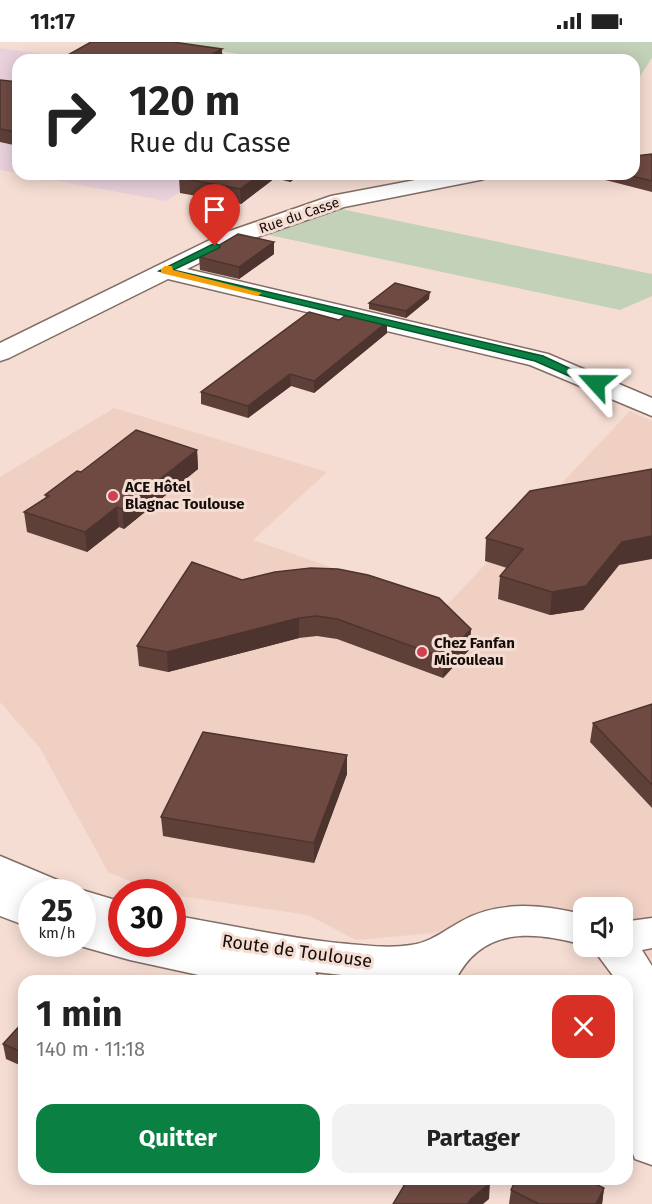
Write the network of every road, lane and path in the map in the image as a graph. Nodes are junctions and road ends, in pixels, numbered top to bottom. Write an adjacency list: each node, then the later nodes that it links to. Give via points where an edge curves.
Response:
1 (449, 180): 2 (street, Rue du Casse, via 339,201 232,238)
2 (164, 271): 3 (street, Rue du Casse); 4 (street, via 539,359)
3 (0, 353)
4 (652, 408)
5 (0, 870): 6 (street)
6 (20, 879)
7 (0, 899): 8 (street)
8 (18, 907)
9 (573, 926): 13 (street, via 534,919 506,921 481,929)
10 (186, 933): 13 (street, Route de Toulouse, via 307,955 378,963 416,961)
11 (652, 933): 12 (street)
12 (633, 936)
13 (455, 946): 17 (street)
14 (186, 956): 16 (street, Route de Toulouse)
15 (623, 957): 18 (street)
16 (272, 975)
17 (436, 975)
18 (649, 988): 19 (street, via 644,1035)
19 (633, 1049)
20 (633, 1080): 21 (street)
21 (652, 1146)
22 (633, 1147): 23 (street)
23 (652, 1157)

